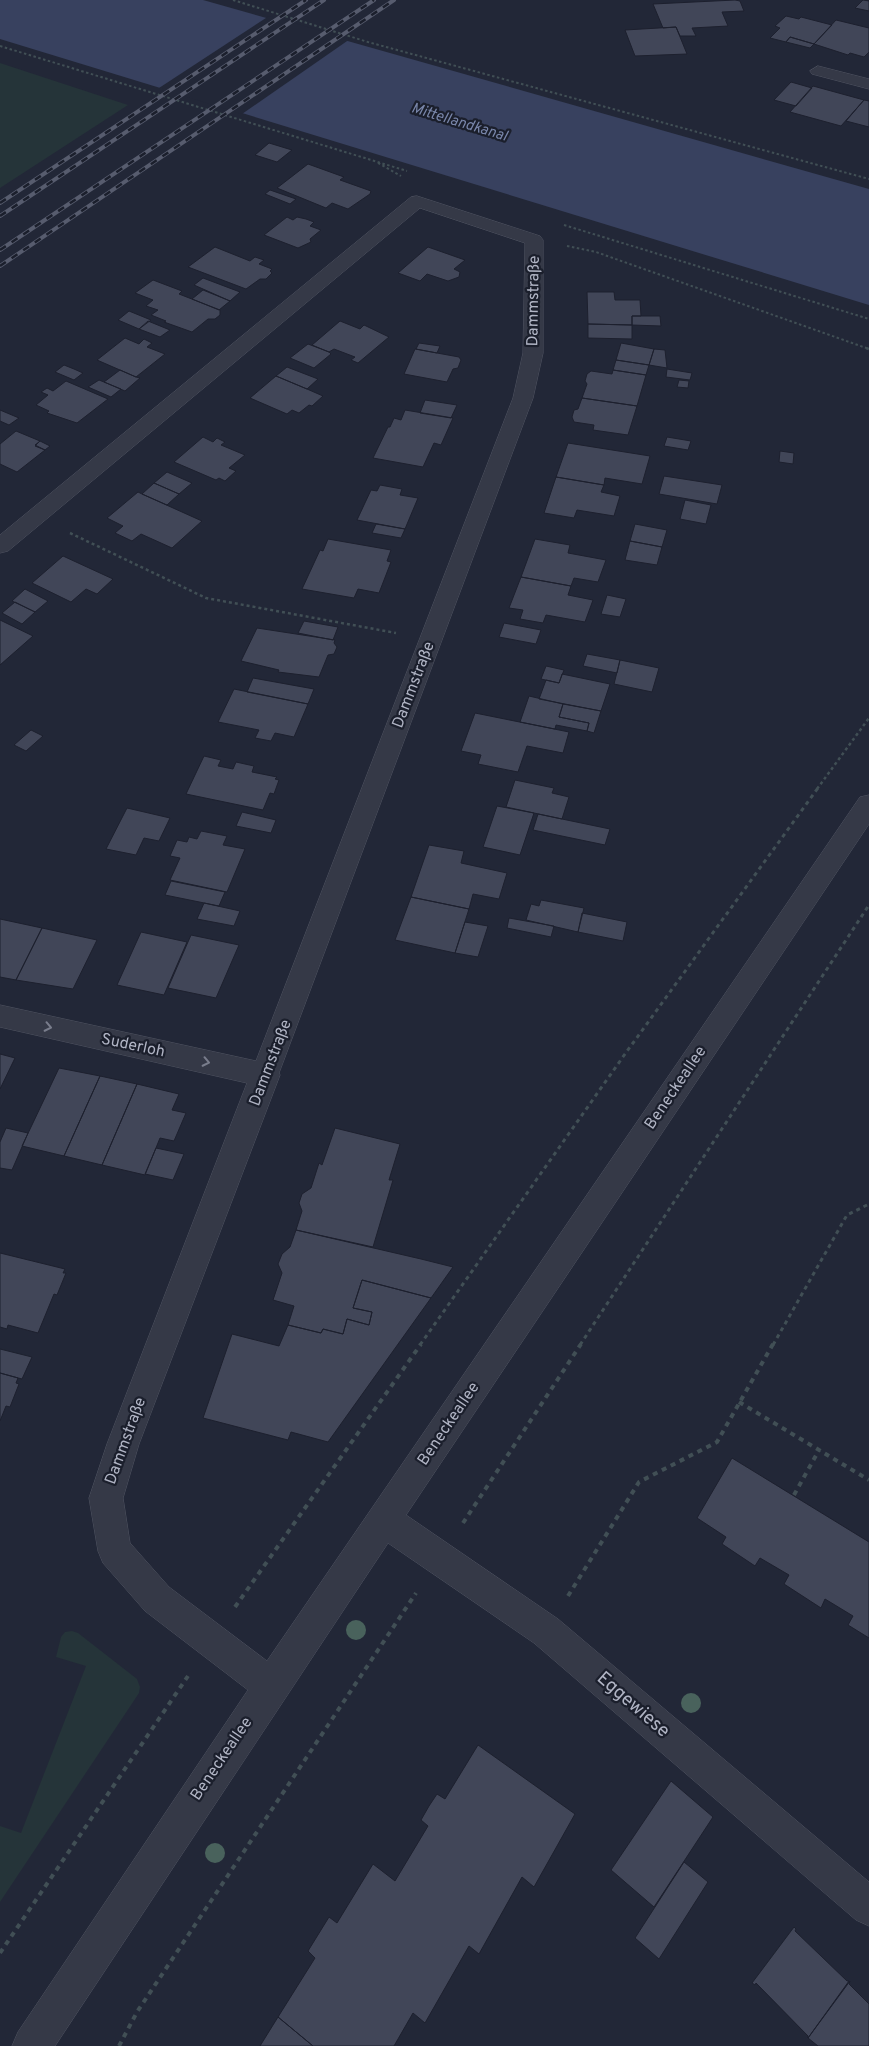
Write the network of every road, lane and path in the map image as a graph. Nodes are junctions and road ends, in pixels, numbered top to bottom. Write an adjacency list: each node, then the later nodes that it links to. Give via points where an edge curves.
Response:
1 (232, 0): 4 (path, via 368,42)
2 (818, 71): 3 (street)
3 (869, 84)
4 (869, 179)
5 (534, 240): 6 (path, via 596,252); 7 (street, Dammstraße, via 417,201); 9 (street, Dammstraße, via 534,353 523,398)
6 (869, 349)
7 (36, 517): 8 (street, Dammstraße); 9 (path, via 206,598)
8 (0, 546)
9 (431, 640): 14 (street, Dammstraße)
10 (869, 718): 23 (path, via 626,1054)
11 (869, 804): 20 (street, Beneckeallee)
12 (869, 905): 21 (path)
13 (0, 1016): 14 (street, Suderloh, one-way to 14)
14 (266, 1075): 23 (street, Dammstraße, via 106,1498 115,1551 157,1599)
15 (869, 1204): 16 (path, via 847,1215)
16 (739, 1402): 17 (path); 22 (path, via 717,1442 640,1482)
17 (819, 1450): 18 (path); 19 (path)
18 (869, 1480)
19 (794, 1496)
20 (384, 1520): 21 (street, Eggewiese); 24 (street, Beneckeallee)
21 (440, 1558): 22 (street, Eggewiese); 28 (path, via 137,2012)
22 (546, 1631): 25 (street, Eggewiese)
23 (211, 1641): 24 (street, Dammstraße); 26 (path)
24 (271, 1686): 27 (street, Beneckeallee)
25 (869, 1907)
26 (0, 1953)
27 (32, 2046)
28 (119, 2046)

